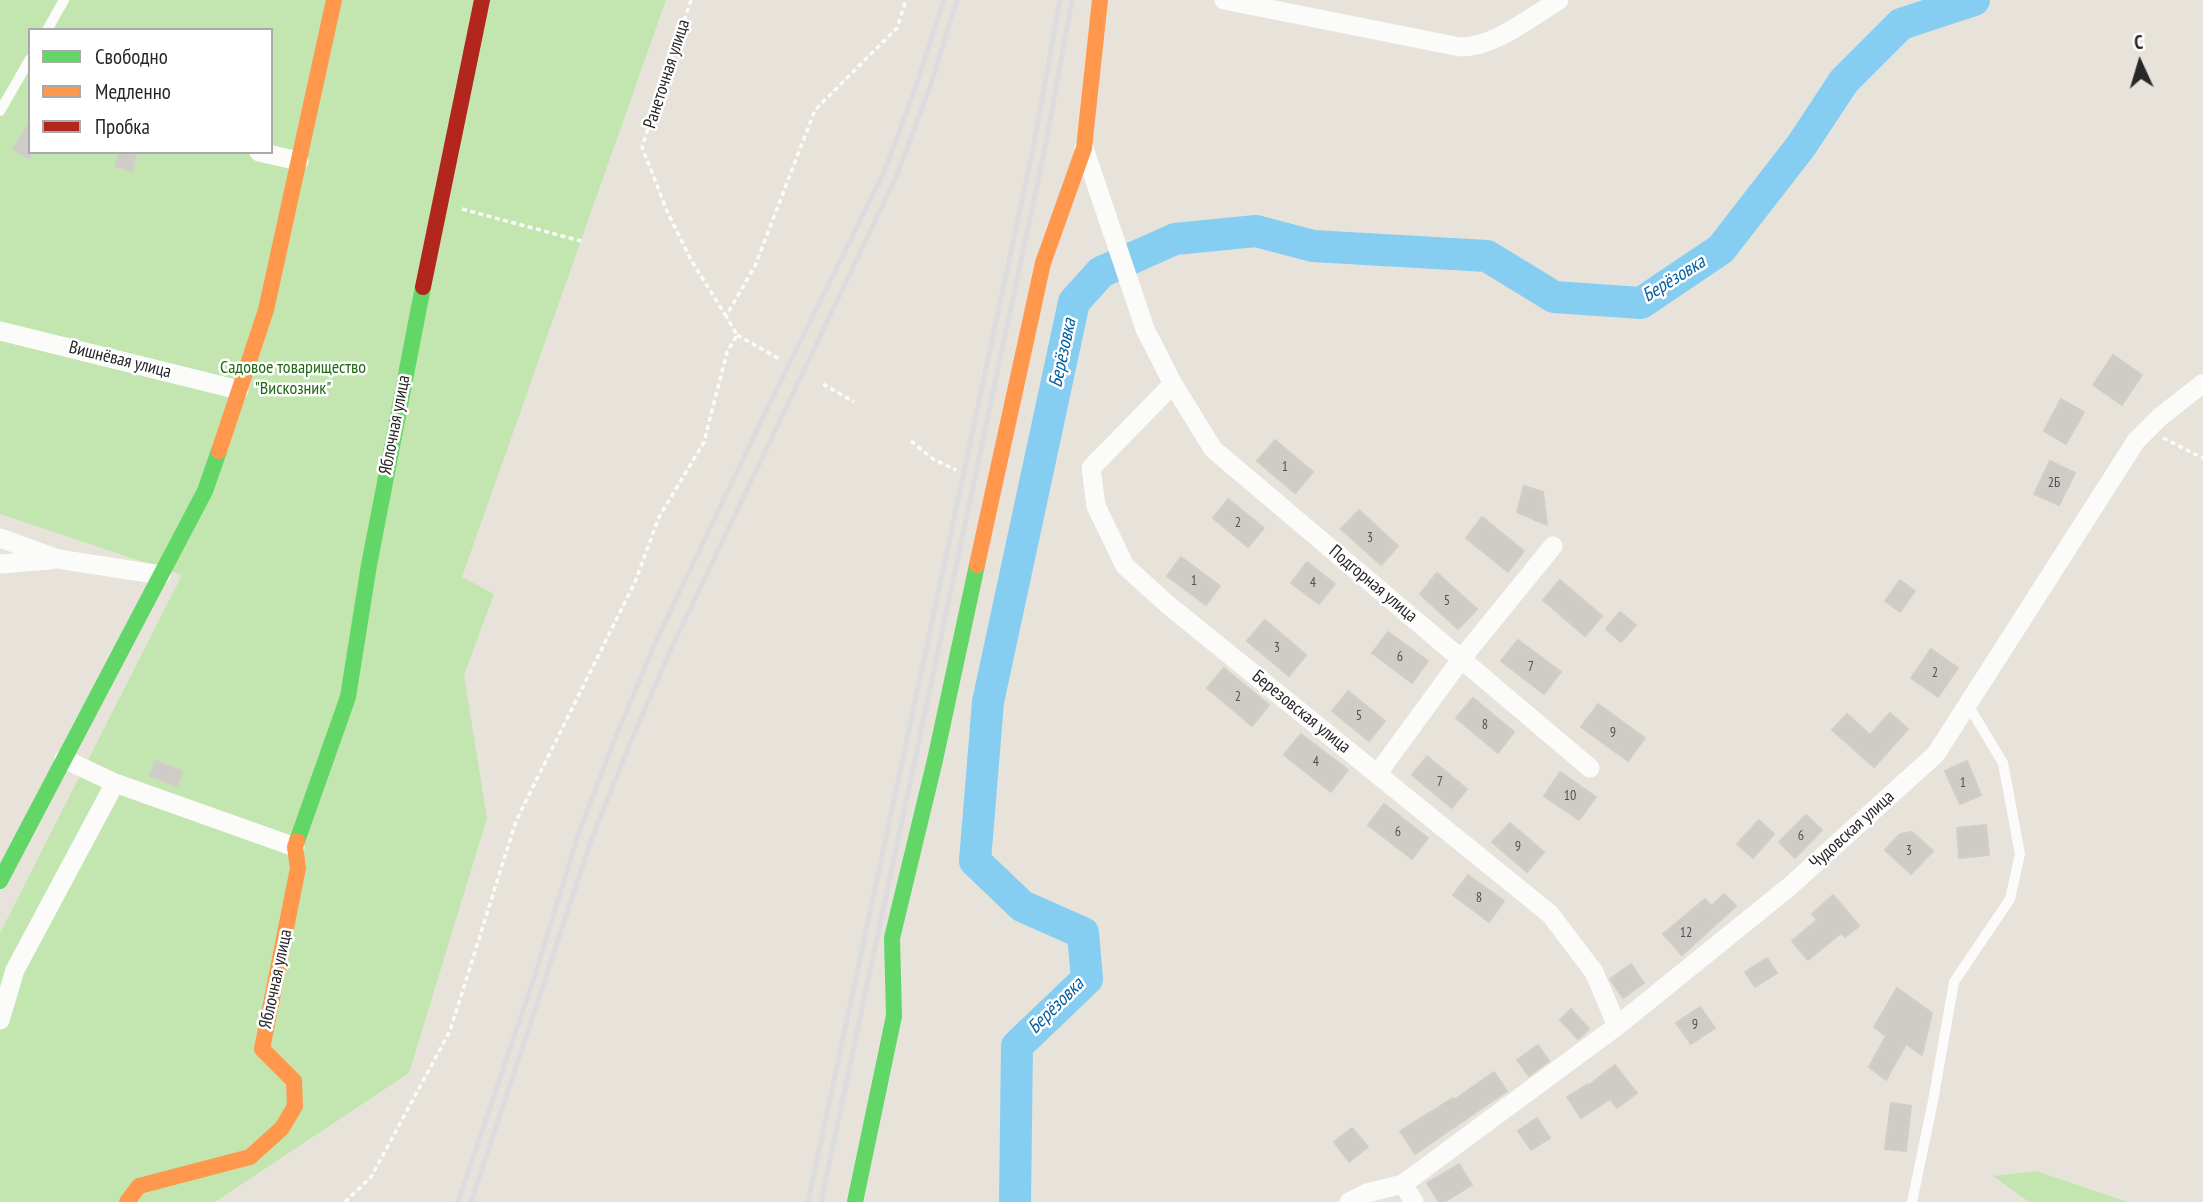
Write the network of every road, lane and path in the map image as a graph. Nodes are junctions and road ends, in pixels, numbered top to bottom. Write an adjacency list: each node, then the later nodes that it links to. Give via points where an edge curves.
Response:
1 (64, 0): 9 (lane)
2 (334, 0): 14 (street)
3 (482, 0): 15 (street, Яблочная улица)
4 (691, 0): 17 (path, Ранеточная улица, via 642,147 691,260)
5 (906, 0): 17 (path, via 897,28 816,110 755,266)
6 (1100, 0): 12 (street)
7 (1224, 0): 8 (street, via 1474,47)
8 (1559, 0)
9 (48, 28)
10 (28, 62): 11 (lane)
11 (0, 111)
12 (1084, 148): 22 (street, Подгорная улица, via 1145,329); 48 (street, via 1043,263 892,938 894,1016)
13 (268, 154): 14 (street)
14 (299, 161): 24 (street, via 266,310)
15 (440, 203): 16 (path); 41 (street, Яблочная улица, via 395,420 348,697)
16 (581, 241)
17 (726, 316): 19 (path)
18 (0, 331): 24 (street, Вишнёвая улица)
19 (737, 335): 20 (path); 47 (path, via 727,352 704,442 659,517 635,582 516,821 450,1031 371,1177)
20 (781, 360)
21 (823, 384): 25 (path)
22 (1173, 384): 35 (street, Подгорная улица, via 1213,449); 39 (street, Березовская улица, via 1091,468 1096,506 1125,566)
23 (2202, 384): 27 (street, Чудовская улица)
24 (239, 390): 34 (street, via 205,491)
25 (854, 402)
26 (911, 441): 29 (path)
27 (2136, 441): 28 (path, via 2155,434); 36 (street, Чудовская улица)
28 (2203, 458)
29 (956, 470)
30 (0, 538): 32 (street)
31 (1553, 546): 35 (street)
32 (58, 559): 33 (street); 34 (street)
33 (0, 564)
34 (161, 575): 37 (street)
35 (1462, 659): 38 (street, Подгорная улица); 39 (street)
36 (1968, 705): 44 (street, Чудовская улица, via 1936,754 1789,887); 51 (lane, via 2003,763 2020,853 2010,900 1954,982)
37 (64, 760): 40 (street); 42 (street)
38 (1590, 768)
39 (1378, 773): 44 (street, Березовская улица, via 1550,914 1594,972)
40 (115, 783): 41 (street); 43 (street, via 15,970)
41 (295, 847): 46 (street, Яблочная улица, via 298,868 262,1049 294,1081 295,1106 282,1128 250,1157 139,1186)
42 (0, 881)
43 (0, 1020)
44 (1617, 1026): 45 (street, Чудовская улица)
45 (1403, 1184): 49 (street, Чудовская улица); 50 (street)
46 (127, 1202)
47 (345, 1202)
48 (855, 1202)
49 (1349, 1202)
50 (1414, 1202)
51 (1912, 1202)

